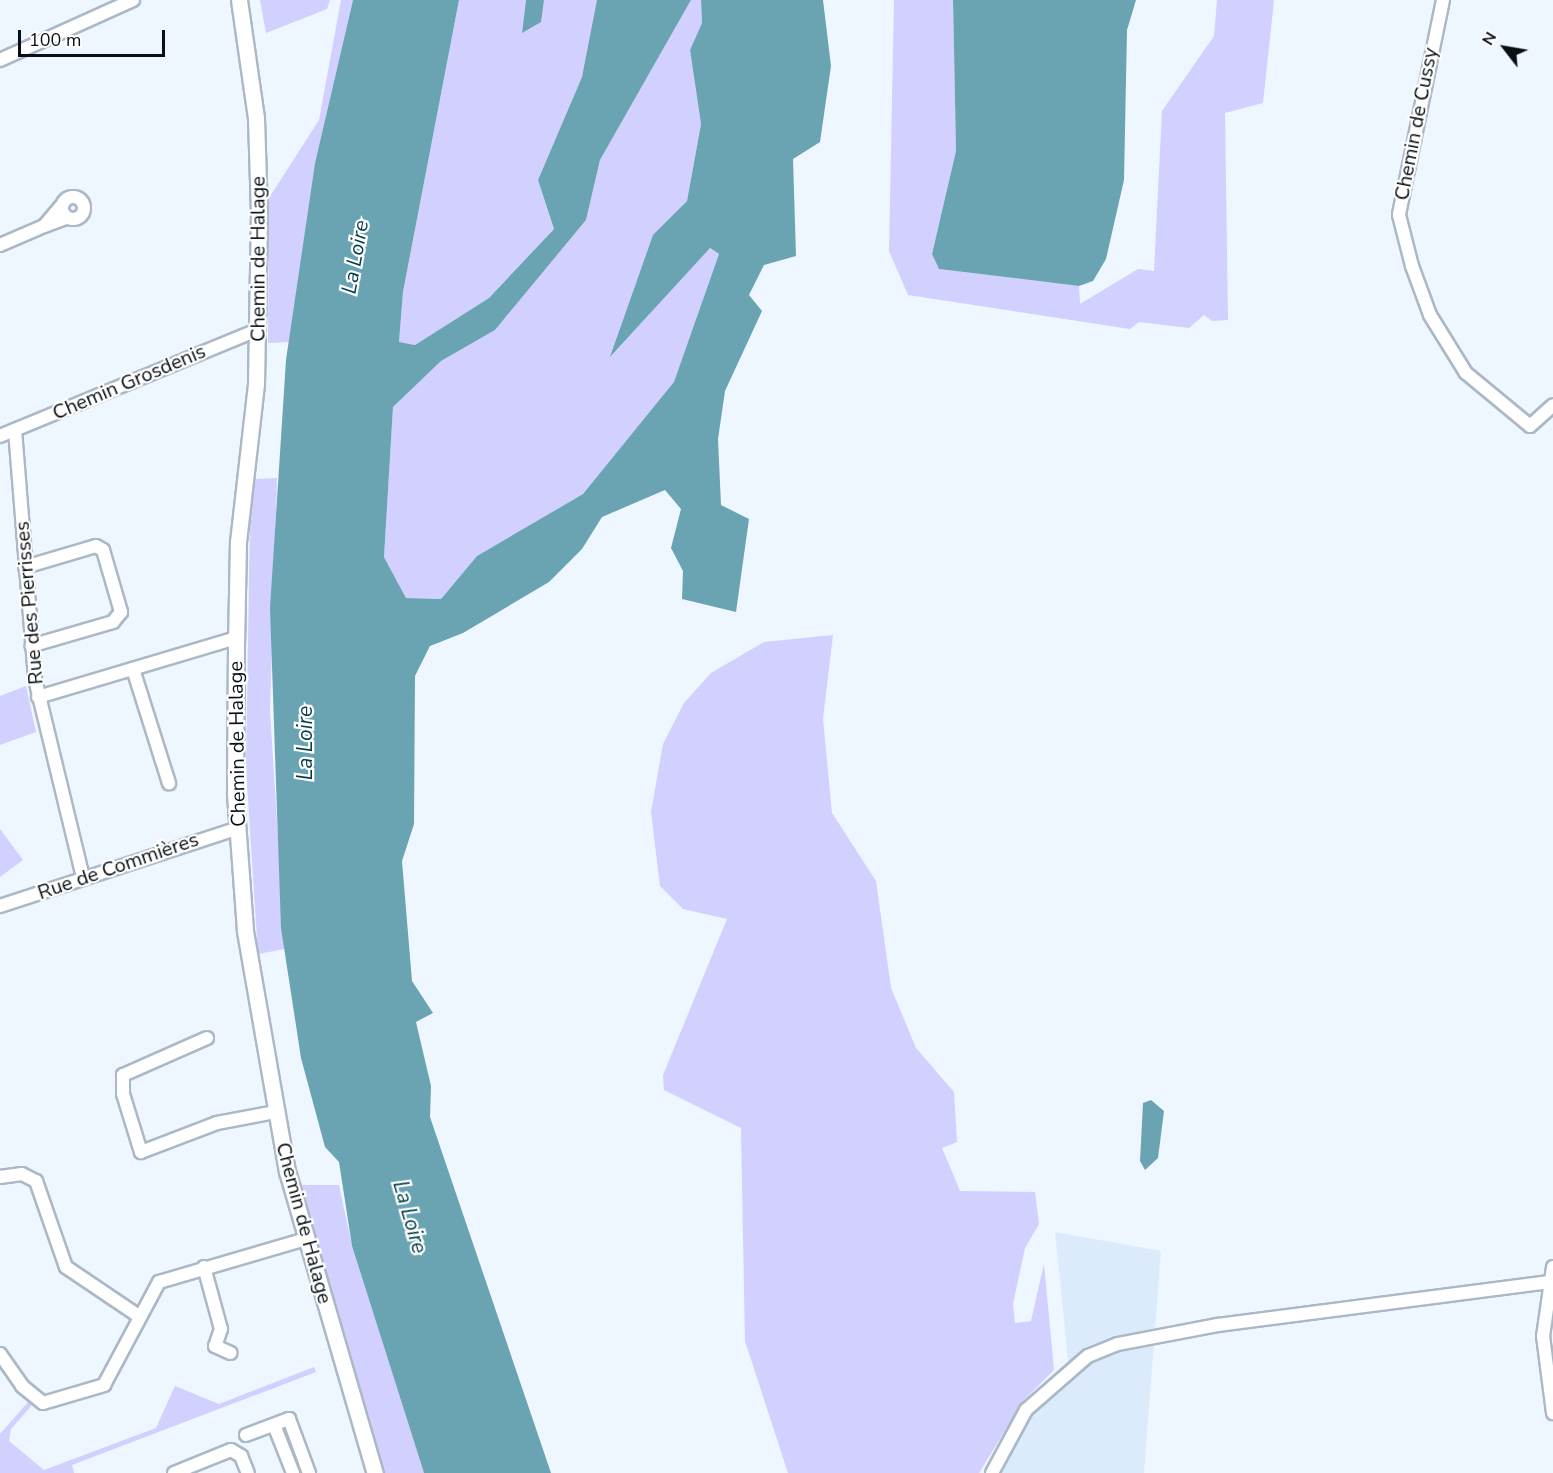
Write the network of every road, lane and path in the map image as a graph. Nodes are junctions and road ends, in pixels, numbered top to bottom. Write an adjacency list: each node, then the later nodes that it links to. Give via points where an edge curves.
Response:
1 (133, 0): 4 (street)
2 (239, 0): 7 (main road, Chemin de Halage, via 256,118)
3 (1443, 0): 8 (street, Chemin de Cussy, via 1399,215 1412,266 1430,315 1466,373 1530,426)
4 (0, 60)
5 (64, 212): 6 (street, via 44,226)
6 (0, 245)
7 (259, 329): 9 (street, Chemin Grosdenis); 12 (main road, Chemin de Halage, via 238,541)
8 (1553, 405)
9 (15, 430): 10 (street, Chemin Grosdenis); 11 (street, Rue des Pierrisses)
10 (0, 436)
11 (25, 567): 13 (street, Rue des Pierrisses); 13 (street, via 96,546 103,550 121,612 113,622)
12 (236, 638): 14 (street); 17 (main road, Chemin de Halage)
13 (31, 646): 15 (street, Rue des Pierrisses)
14 (133, 669): 15 (street); 16 (street)
15 (38, 697): 18 (street, Rue des Pierrisses)
16 (169, 783)
17 (238, 828): 18 (street, Rue de Commières); 21 (main road, Chemin de Halage, via 244,932)
18 (83, 878): 19 (street, Rue de Commières)
19 (0, 906)
20 (207, 1038): 21 (street, via 123,1075 123,1094 141,1152 217,1123)
21 (276, 1112): 23 (main road, Chemin de Halage)
22 (0, 1177): 27 (street, via 22,1174 36,1181 66,1267)
23 (306, 1239): 24 (street); 37 (main road, Chemin de Halage)
24 (204, 1267): 27 (street, via 159,1282); 28 (street, via 221,1329 215,1346)
25 (1553, 1267): 26 (street)
26 (1551, 1282): 30 (street, via 1543,1336); 38 (street, via 1218,1325 1118,1344 1088,1356 1026,1410)
27 (140, 1317): 29 (street, via 110,1381 49,1402 28,1393)
28 (231, 1353)
29 (0, 1354)
30 (1552, 1406)
31 (274, 1425): 32 (street); 35 (street); 36 (street, via 289,1419)
32 (246, 1436)
33 (174, 1473): 34 (street, via 231,1450 241,1456)
34 (248, 1473)
35 (293, 1473)
36 (309, 1473)
37 (375, 1473)
38 (992, 1473)

